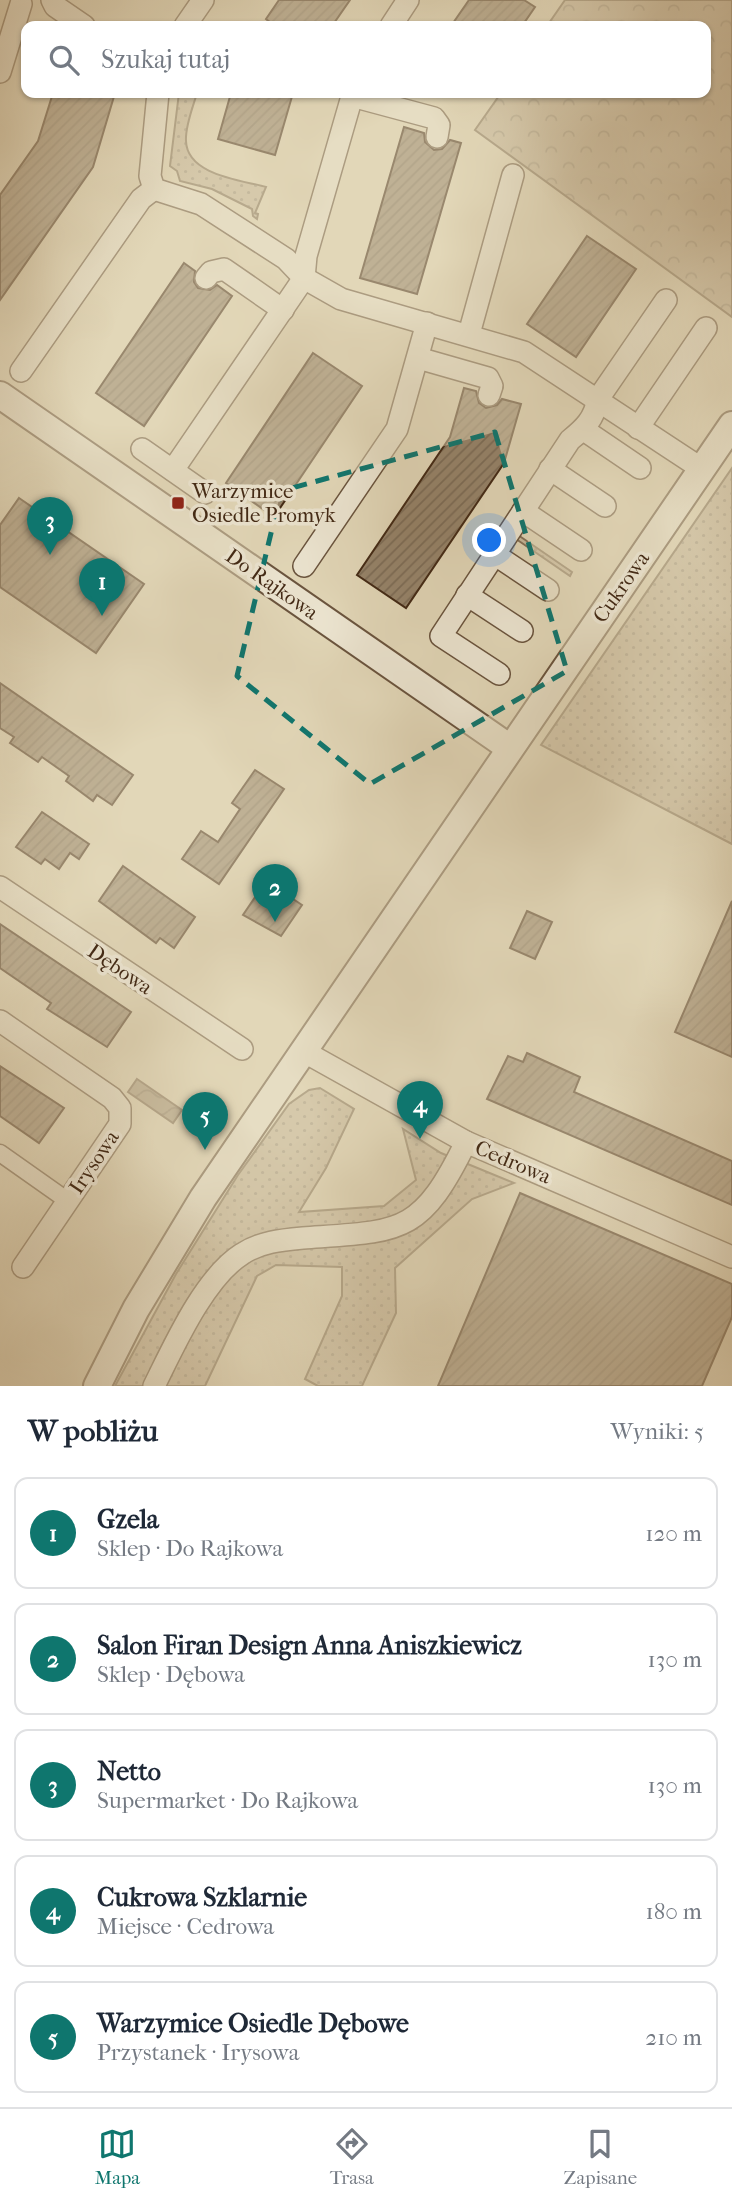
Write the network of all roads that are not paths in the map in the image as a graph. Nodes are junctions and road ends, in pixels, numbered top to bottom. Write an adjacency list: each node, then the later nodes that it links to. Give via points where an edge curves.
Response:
1 (50, 0): 4 (street); 5 (street)
2 (203, 0): 6 (street)
3 (408, 0): 7 (street)
4 (18, 2): 8 (street)
5 (77, 21)
6 (188, 21)
7 (394, 21)
8 (18, 44): 9 (street)
9 (0, 72)
10 (158, 98): 15 (street, via 150,176)
11 (352, 98): 17 (street, via 306,256)
12 (366, 98): 13 (street, via 434,118 439,125)
13 (437, 136)
14 (513, 175): 22 (street)
15 (154, 189): 17 (street, via 197,202 286,259); 24 (street, via 141,199)
16 (206, 278): 19 (street, via 224,269)
17 (304, 278): 19 (street); 20 (street, via 341,299)
18 (666, 300): 27 (street)
19 (284, 310): 35 (street)
20 (427, 323): 22 (street); 23 (street)
21 (706, 328): 29 (street)
22 (469, 334): 27 (street, via 524,352)
23 (418, 358): 26 (street, via 488,378 492,386); 41 (street, via 397,429)
24 (21, 371)
25 (0, 395): 46 (street, Do Rajkowa)
26 (489, 395)
27 (598, 399): 29 (street); 30 (street)
28 (732, 425): 34 (street, Cukrowa)
29 (638, 428): 34 (street)
30 (584, 430): 32 (street); 33 (street, via 570,440)
31 (142, 449): 35 (street)
32 (640, 468)
33 (550, 469): 37 (street); 38 (street)
34 (702, 469): 46 (street, Cukrowa)
35 (173, 471): 36 (street)
36 (205, 493)
37 (605, 506)
38 (523, 511): 39 (street); 40 (street)
39 (581, 550)
40 (494, 554): 42 (street); 43 (street)
41 (304, 566)
42 (548, 590)
43 (467, 595): 44 (street); 45 (street, via 441,636)
44 (522, 631)
45 (499, 674)
46 (510, 748): 50 (street, Cukrowa)
47 (0, 887): 49 (street, Dębowa)
48 (0, 1021): 53 (street, Irysowa, via 120,1108 120,1124)
49 (242, 1049)
50 (303, 1051): 51 (street, Cedrowa); 56 (street, Cukrowa, via 183,1229)
51 (466, 1142): 54 (street, Cedrowa); 57 (street, via 440,1191 408,1222 384,1231 274,1241 240,1255 212,1282)
52 (0, 1153): 53 (street)
53 (68, 1201): 55 (street, Irysowa)
54 (732, 1257)
55 (23, 1267)
56 (97, 1386)
57 (154, 1386)

